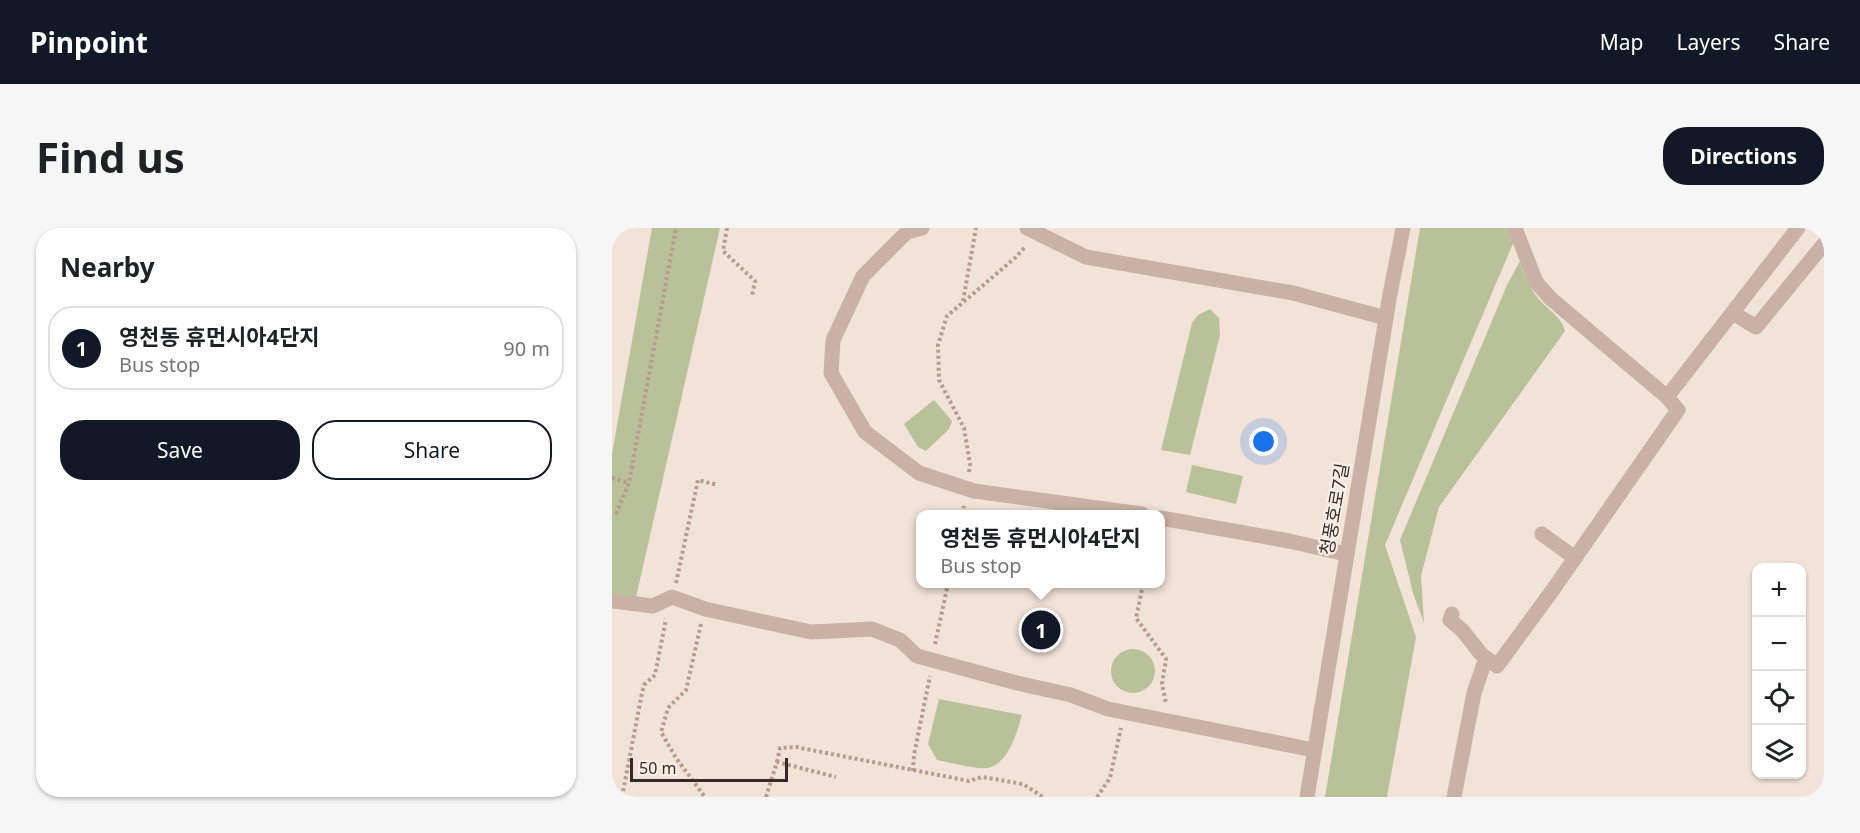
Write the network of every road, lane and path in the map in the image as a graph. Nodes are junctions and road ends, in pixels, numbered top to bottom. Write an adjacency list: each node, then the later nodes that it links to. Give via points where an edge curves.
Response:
1 (676, 228): 16 (path)
2 (727, 228): 10 (path, via 723,251 755,281)
3 (922, 228): 18 (street, via 907,232 863,276 833,340 831,373 865,432 919,473)
4 (976, 228): 11 (path)
5 (1403, 228): 13 (street, 청풍호로7길)
6 (1515, 228): 14 (street, via 1536,282 1550,298)
7 (1798, 228): 12 (street)
8 (1032, 230): 11 (path, via 1015,258); 13 (street, via 1086,257 1293,293)
9 (1824, 244): 12 (street, via 1756,327)
10 (752, 296)
11 (963, 302): 18 (path, via 947,316 938,345 939,380 964,428 970,464)
12 (1733, 313): 14 (street)
13 (1386, 318): 23 (street, 청풍호로7길)
14 (1670, 399): 24 (street, via 1678,410)
15 (612, 478): 16 (path)
16 (629, 483): 20 (path)
17 (718, 485): 26 (path, via 698,480)
18 (967, 489): 19 (street)
19 (1114, 510)
20 (616, 514)
21 (1165, 519): 23 (street)
22 (1542, 534): 24 (street)
23 (1346, 554): 34 (street, 청풍호로7길)
24 (1575, 558): 31 (street, via 1497,666)
25 (1142, 588): 33 (path, via 1136,618 1166,659 1162,684 1168,710)
26 (672, 597): 28 (street); 29 (street)
27 (612, 601): 28 (street)
28 (653, 606): 37 (path, via 651,615 667,619 655,675 642,693)
29 (705, 609): 32 (street, via 811,632 873,629 900,640 917,656 1071,695); 38 (path, via 686,690 668,708 661,732)
30 (1452, 614): 31 (street, via 1450,620)
31 (1486, 658): 43 (street, via 1474,693)
32 (1125, 713): 33 (street); 41 (path, via 1110,778)
33 (1164, 721): 34 (street)
34 (1314, 750): 42 (street, 청풍호로7길)
35 (777, 762): 36 (path); 39 (path); 40 (path, via 780,748 796,747 969,781 982,777 1023,784)
36 (836, 777)
37 (622, 797)
38 (705, 797)
39 (766, 797)
40 (1043, 797)
41 (1097, 797)
42 (1307, 797)
43 (1454, 797)

